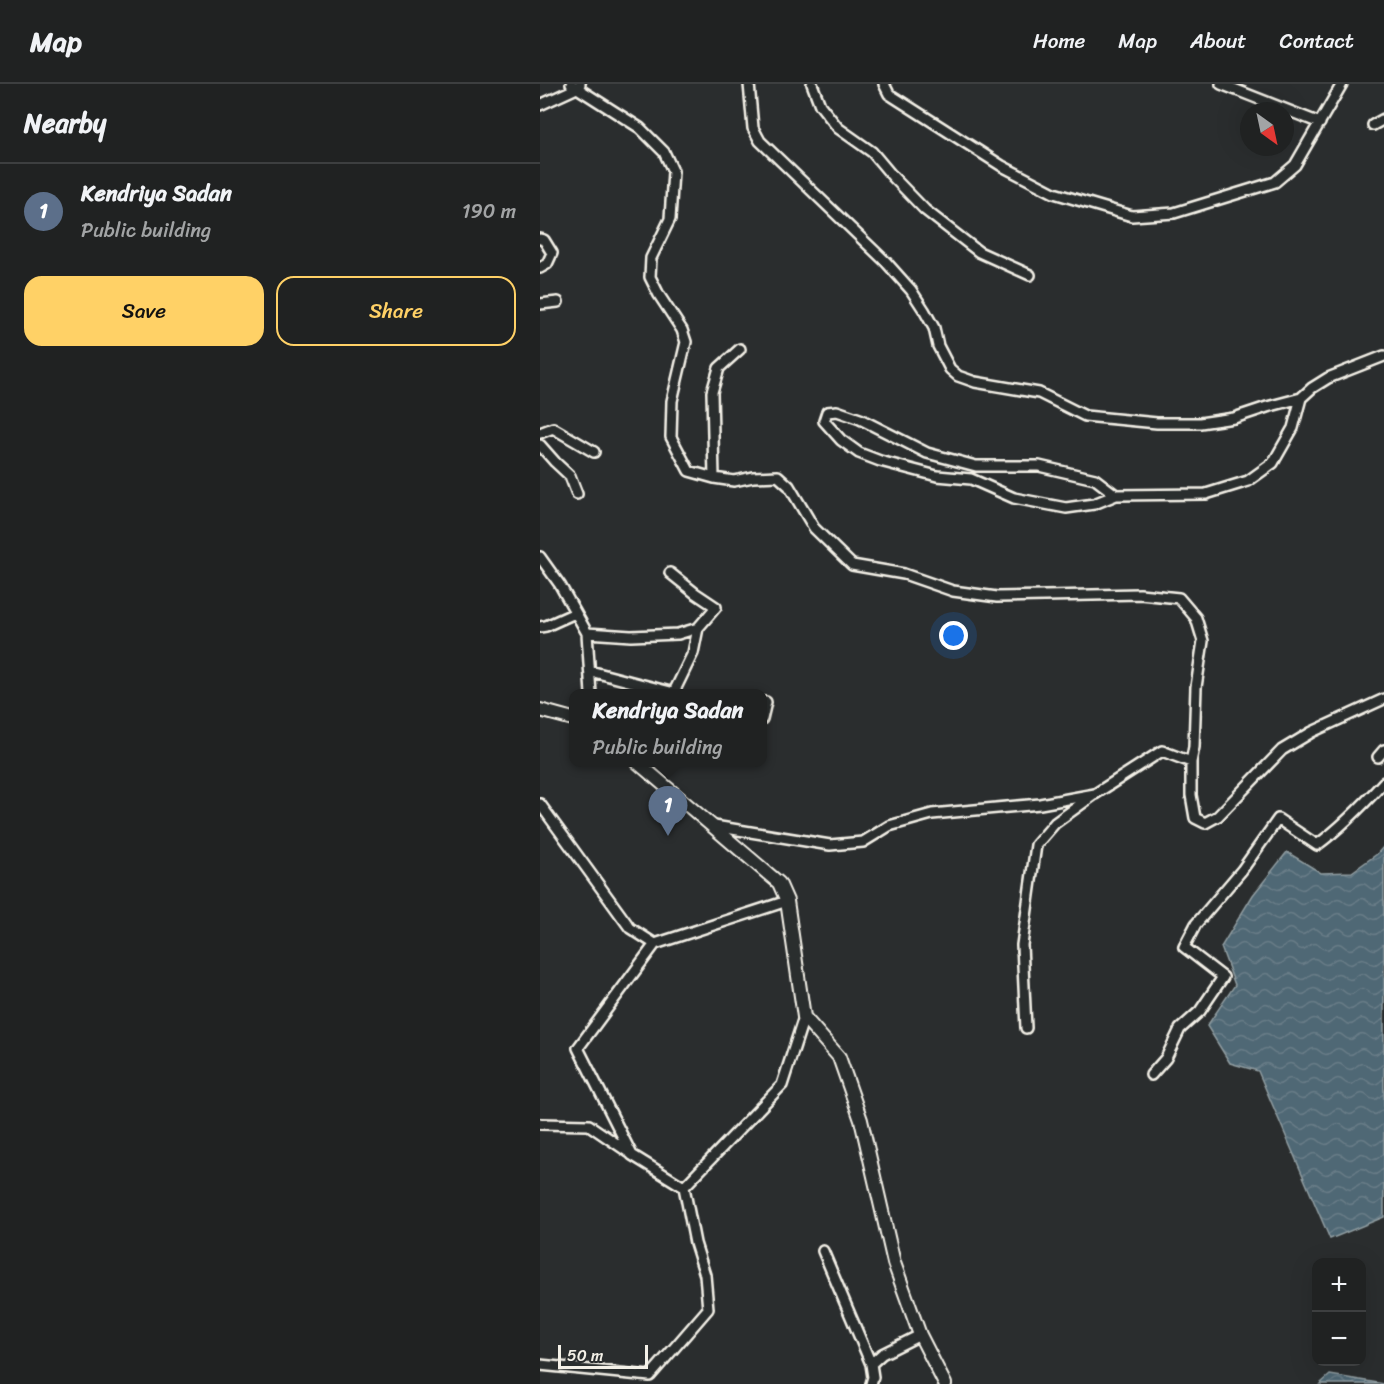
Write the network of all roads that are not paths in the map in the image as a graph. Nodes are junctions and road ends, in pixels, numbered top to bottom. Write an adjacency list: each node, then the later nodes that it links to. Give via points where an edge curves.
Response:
1 (749, 84): 18 (street, via 753,128 760,141 911,290 934,328 950,369 958,376 1039,393 1085,416 1157,423 1234,418)
2 (812, 84): 13 (street, via 820,105 838,128 872,152 924,210 979,252)
3 (884, 84): 9 (street, via 889,94 1002,166 1054,193 1132,216 1174,213 1275,182 1295,165)
4 (1221, 84): 9 (street)
5 (1342, 84): 9 (street)
6 (576, 85): 7 (street); 23 (street, via 640,128 663,152 673,171 670,219 651,258 650,278 686,342 672,401 671,437 689,471)
7 (540, 105)
8 (1384, 119): 10 (street)
9 (1320, 123)
10 (1373, 125)
11 (540, 239): 12 (street, via 552,253)
12 (540, 268)
13 (1030, 275)
14 (558, 302): 15 (street)
15 (540, 304)
16 (740, 349): 23 (street, via 719,368 712,392)
17 (1384, 356): 18 (street, via 1328,378)
18 (1301, 398): 26 (street, via 1293,428 1273,463 1248,481 1206,494)
19 (540, 434): 21 (street, via 553,428)
20 (540, 445): 25 (street, via 570,476)
21 (594, 452)
22 (976, 466): 24 (street); 24 (street, via 927,453 860,419 837,411 827,412 824,421 859,453 938,476); 26 (street, via 1039,466 1095,479)
23 (714, 478): 40 (street, via 734,481 778,476 789,486 814,528 852,565 904,574 954,591 997,597 1140,594 1179,598 1196,618 1203,641)
24 (971, 479): 26 (street, via 1014,498 1066,508 1094,504)
25 (577, 494)
26 (1116, 495)
27 (540, 557): 29 (street)
28 (670, 573): 31 (street, via 716,607)
29 (575, 613): 30 (street); 32 (street)
30 (540, 627)
31 (698, 628): 32 (street, via 649,636); 36 (street, via 693,653)
32 (587, 633): 33 (street)
33 (590, 671): 34 (street); 35 (street)
34 (591, 689)
35 (660, 689)
36 (678, 689)
37 (1384, 699): 40 (street, via 1282,750 1218,816 1205,823 1195,818)
38 (540, 710): 39 (street)
39 (569, 718)
40 (1191, 762): 43 (street, via 1162,751)
41 (644, 767): 45 (street)
42 (1384, 782): 50 (street, via 1317,845 1278,819 1242,870 1196,924 1184,947 1223,977 1200,1011 1180,1029 1166,1058)
43 (1095, 794): 45 (street, via 1040,804 932,814 889,826 863,842 830,845); 49 (street, via 1055,824 1036,845 1022,945)
44 (540, 804): 47 (street, via 630,928)
45 (711, 826): 46 (street, via 779,883)
46 (787, 900): 47 (street); 48 (street)
47 (655, 944): 52 (street, via 578,1048)
48 (804, 1017): 53 (street, via 782,1085); 55 (street, via 839,1057 861,1120 894,1263)
49 (1026, 1029)
50 (1151, 1075)
51 (540, 1124): 52 (street, via 589,1125)
52 (632, 1155): 53 (street)
53 (684, 1187): 57 (street, via 705,1275 708,1309 650,1376)
54 (823, 1251): 56 (street)
55 (920, 1335): 56 (street, via 882,1354); 59 (street)
56 (872, 1364): 58 (street)
57 (540, 1365)
58 (871, 1384)
59 (945, 1384)

